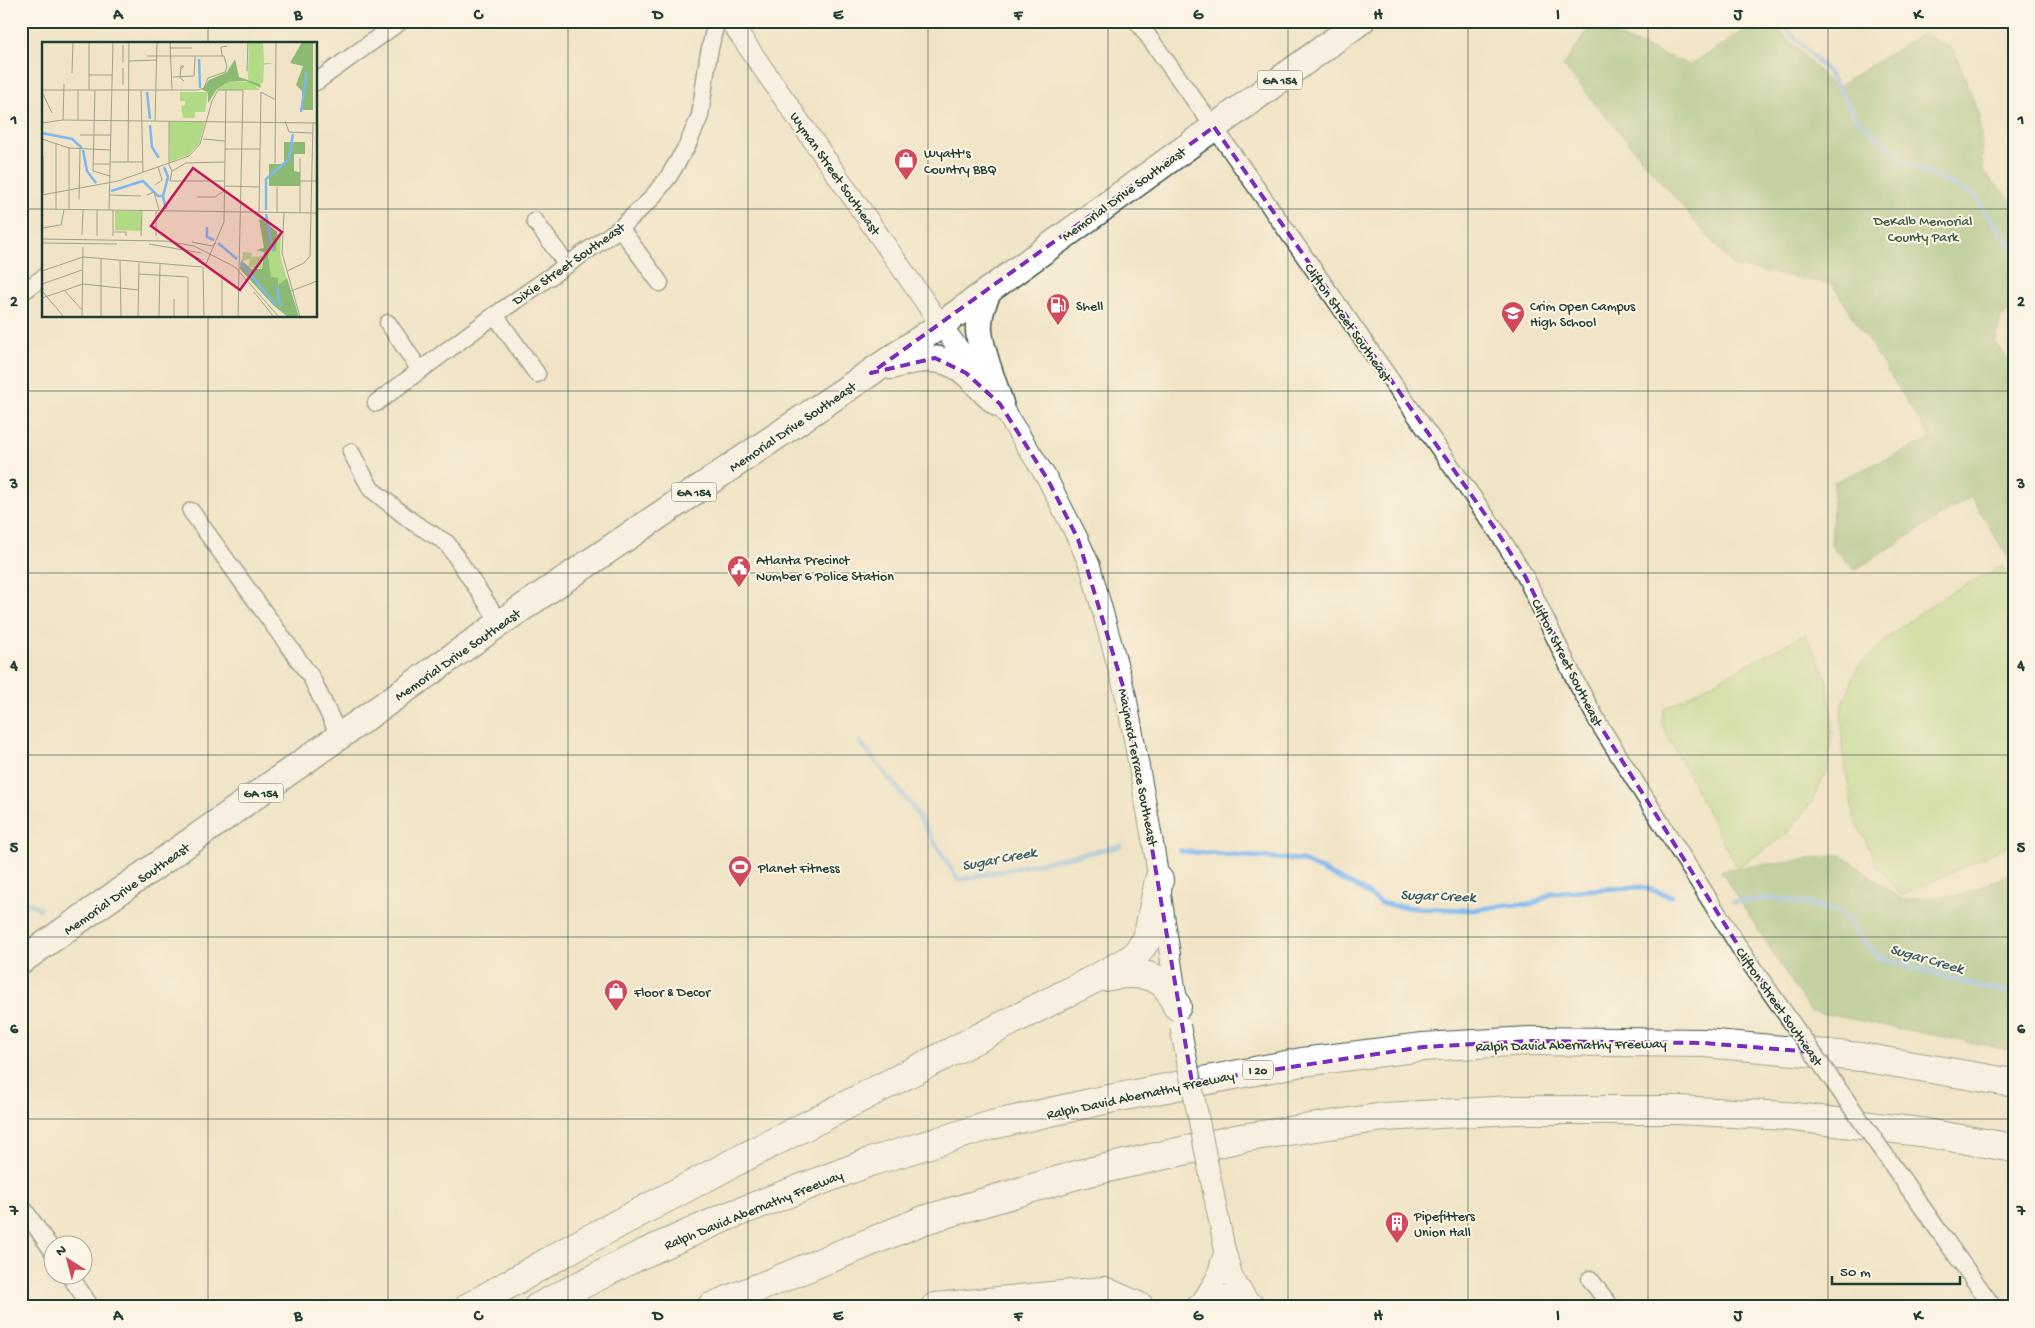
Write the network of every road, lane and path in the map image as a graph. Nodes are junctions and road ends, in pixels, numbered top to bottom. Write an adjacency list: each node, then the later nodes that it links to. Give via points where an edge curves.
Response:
1 (401, 21): 6 (street)
2 (716, 21): 9 (street, Dixie Street Southeast, via 702,110 687,146 650,200)
3 (730, 21): 17 (street, Wyman Street Southeast)
4 (1137, 21): 7 (street, Clifton Street Southeast)
5 (1361, 21): 7 (main road, Memorial Drive Southeast / GA 154)
6 (318, 81)
7 (1214, 127): 13 (main road, Memorial Drive Southeast / GA 154); 47 (street, Clifton Street Southeast, bridge, via 1498,533 1525,576 1599,724 1746,958)
8 (535, 221): 10 (street)
9 (620, 228): 10 (street, Dixie Street Southeast); 12 (street)
10 (567, 265): 15 (street, Dixie Street Southeast)
11 (42, 278): 14 (street)
12 (660, 283)
13 (989, 290): 17 (main road, Memorial Drive Southeast / GA 154); 22 (main road, via 980,309 978,326)
14 (21, 293)
15 (495, 314): 18 (street, Dixie Street Southeast); 20 (street)
16 (388, 323): 18 (street)
17 (941, 325): 19 (main road, Memorial Drive Southeast / GA 154); 22 (street, Maynard Terrace Southeast)
18 (420, 370): 21 (street, Dixie Street Southeast)
19 (871, 373): 22 (main road, via 918,359 935,358 966,373); 25 (main road, Memorial Drive Southeast / GA 154)
20 (537, 374)
21 (376, 403)
22 (1000, 404): 27 (street, Maynard Terrace Southeast, via 1048,480 1090,566 1126,696)
23 (351, 452): 25 (street, via 371,489 414,523 447,543)
24 (191, 511): 26 (street, via 311,677)
25 (500, 623): 26 (main road, Memorial Drive Southeast / GA 154)
26 (340, 736): 28 (main road, Memorial Drive Southeast / GA 154)
27 (1158, 880): 29 (highway, via 1147,939 1134,957); 30 (street, Maynard Terrace Southeast)
28 (21, 961)
29 (1091, 981): 30 (highway, via 1126,974 1154,978 1167,988); 41 (highway, via 724,1168)
30 (1179, 1016): 35 (street, Maynard Terrace Southeast, bridge)
31 (2014, 1083): 42 (highway, Ralph David Abernathy Freeway / I 20, via 1861,1057 1704,1043 1529,1041 1423,1047 1302,1062 992,1125 870,1162 718,1221 638,1256)
32 (2014, 1148): 43 (highway, via 1920,1132 1786,1116 1678,1110 1513,1110 1384,1117 1241,1138 1080,1174 924,1220)
33 (21, 1205): 34 (street)
34 (42, 1236)
35 (1225, 1250): 38 (street, Maynard Terrace Southeast, via 1233,1278); 39 (street, Maynard Terrace Southeast, via 1216,1279)
36 (1590, 1279): 46 (street)
37 (77, 1286): 40 (street)
38 (1252, 1303): 39 (street, via 1232,1294 1217,1295)
39 (1199, 1304)
40 (92, 1307)
41 (469, 1307)
42 (538, 1307)
43 (711, 1307)
44 (935, 1307): 45 (highway, via 1104,1291)
45 (1140, 1307)
46 (1611, 1307)
47 (1992, 1307)

